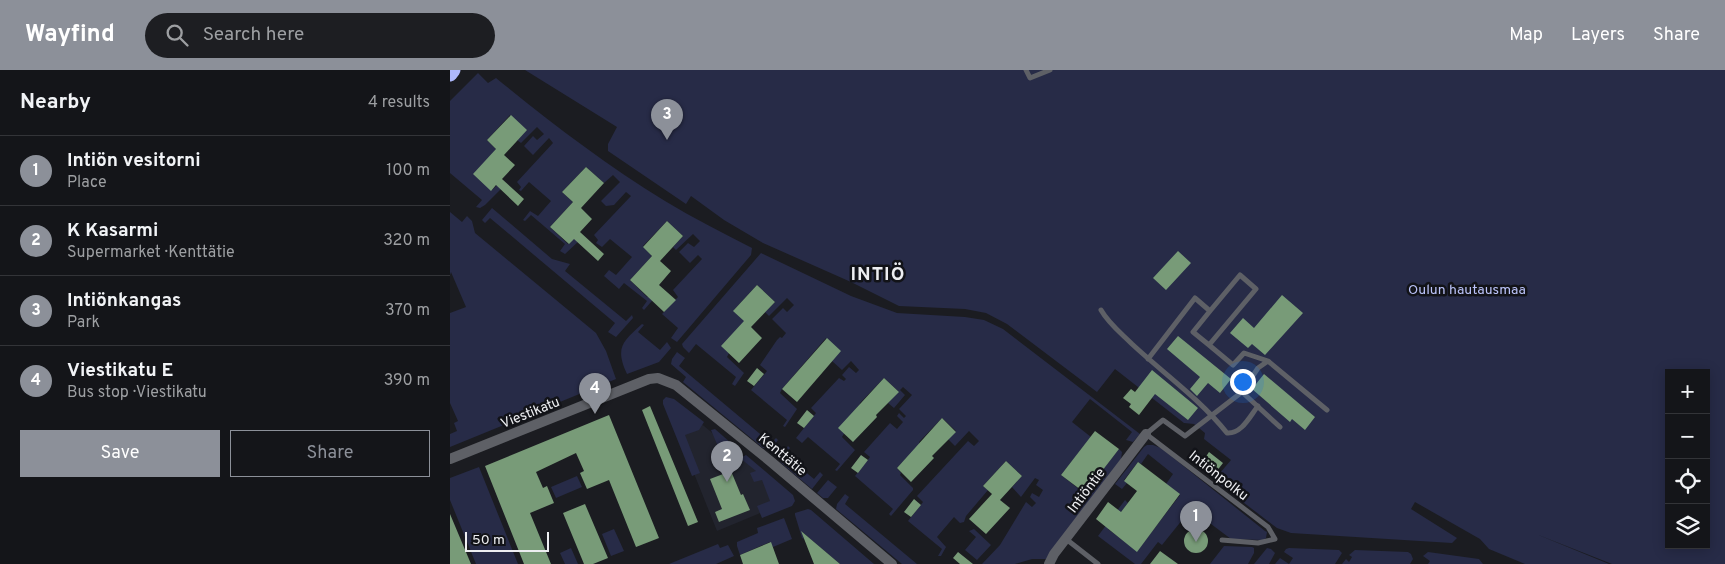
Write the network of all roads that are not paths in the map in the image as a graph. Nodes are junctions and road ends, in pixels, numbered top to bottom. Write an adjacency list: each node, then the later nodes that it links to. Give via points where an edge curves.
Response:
1 (454, 70): 4 (highway)
2 (1026, 70): 3 (lane, via 1030,78)
3 (1050, 70)
4 (450, 74)
5 (1101, 310): 8 (lane, via 1106,320)
6 (1210, 311): 7 (lane, via 1193,332); 7 (lane, via 1240,276 1256,289); 8 (lane, via 1196,298)
7 (1209, 345): 9 (lane, via 1233,365 1244,353)
8 (1148, 359): 14 (lane)
9 (1268, 361): 11 (lane, via 1258,368); 13 (lane)
10 (649, 379): 17 (street, Viestikatu); 20 (street, Kenttätie, via 658,378 676,385)
11 (1242, 392): 12 (lane); 14 (lane)
12 (1258, 406): 14 (lane, via 1239,431 1233,433 1227,433); 15 (lane)
13 (1327, 410)
14 (1213, 415): 16 (lane, via 1185,436 1163,420)
15 (1280, 427)
16 (1146, 434): 18 (street, Intiöntie); 19 (lane, Intiönpolku, via 1268,527 1275,538 1258,544)
17 (450, 459)
18 (1066, 539): 21 (street, Intiöntie); 22 (lane)
19 (1222, 540)
20 (892, 564)
21 (1049, 564)
22 (1098, 564)

